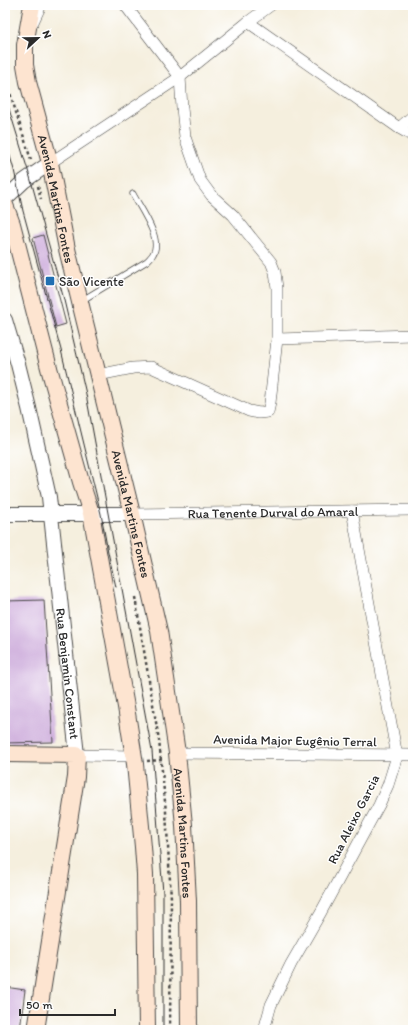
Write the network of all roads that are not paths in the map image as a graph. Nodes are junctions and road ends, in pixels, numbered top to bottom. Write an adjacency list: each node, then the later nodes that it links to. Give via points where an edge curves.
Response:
1 (32, 5): 6 (main road, Avenida Martins Fontes)
2 (41, 5): 6 (street)
3 (124, 5): 7 (street)
4 (267, 6): 5 (street)
5 (248, 22): 7 (street); 9 (street)
6 (27, 37): 11 (main road, Avenida Martins Fontes, via 25,65 28,82)
7 (180, 77): 11 (street); 18 (street, via 186,137 200,180 211,195 233,215 271,262 275,272)
8 (413, 116): 9 (street)
9 (399, 128): 10 (street)
10 (413, 136)
11 (50, 163): 13 (street, via 24,181); 15 (main road, Avenida Martins Fontes)
12 (133, 194): 15 (lane, via 154,235 154,254)
13 (5, 200)
14 (5, 205): 23 (main road)
15 (80, 301): 19 (main road, Avenida Martins Fontes)
16 (5, 320): 22 (street, Rua Benjamin Constant, via 29,408)
17 (413, 335): 18 (street)
18 (277, 339): 19 (street, via 268,412 249,411 151,367)
19 (98, 375): 25 (main road, Avenida Martins Fontes)
20 (413, 510): 21 (street, Rua Tenente Durval do Amaral)
21 (352, 511): 25 (street, Rua Tenente Durval do Amaral); 31 (street, Rua Aleixo Garcia)
22 (51, 513): 23 (street); 24 (street); 28 (street, Rua Benjamin Constant)
23 (91, 513): 25 (street); 30 (main road)
24 (5, 514)
25 (132, 514): 26 (main road, Avenida Martins Fontes, via 159,631)
26 (177, 753): 31 (street, Avenida Major Eugênio Terral); 34 (main road, Avenida Martins Fontes, via 187,864)
27 (5, 754): 28 (main road)
28 (77, 755): 30 (street); 32 (main road, Rua Benjamin Constant, via 76,777)
29 (413, 755): 31 (street, Avenida Major Eugênio Terral)
30 (134, 756): 33 (main road, via 145,874)
31 (397, 756): 35 (street, Rua Aleixo Garcia, via 379,805 270,1005)
32 (36, 1030)
33 (147, 1030)
34 (189, 1030)
35 (264, 1030)

